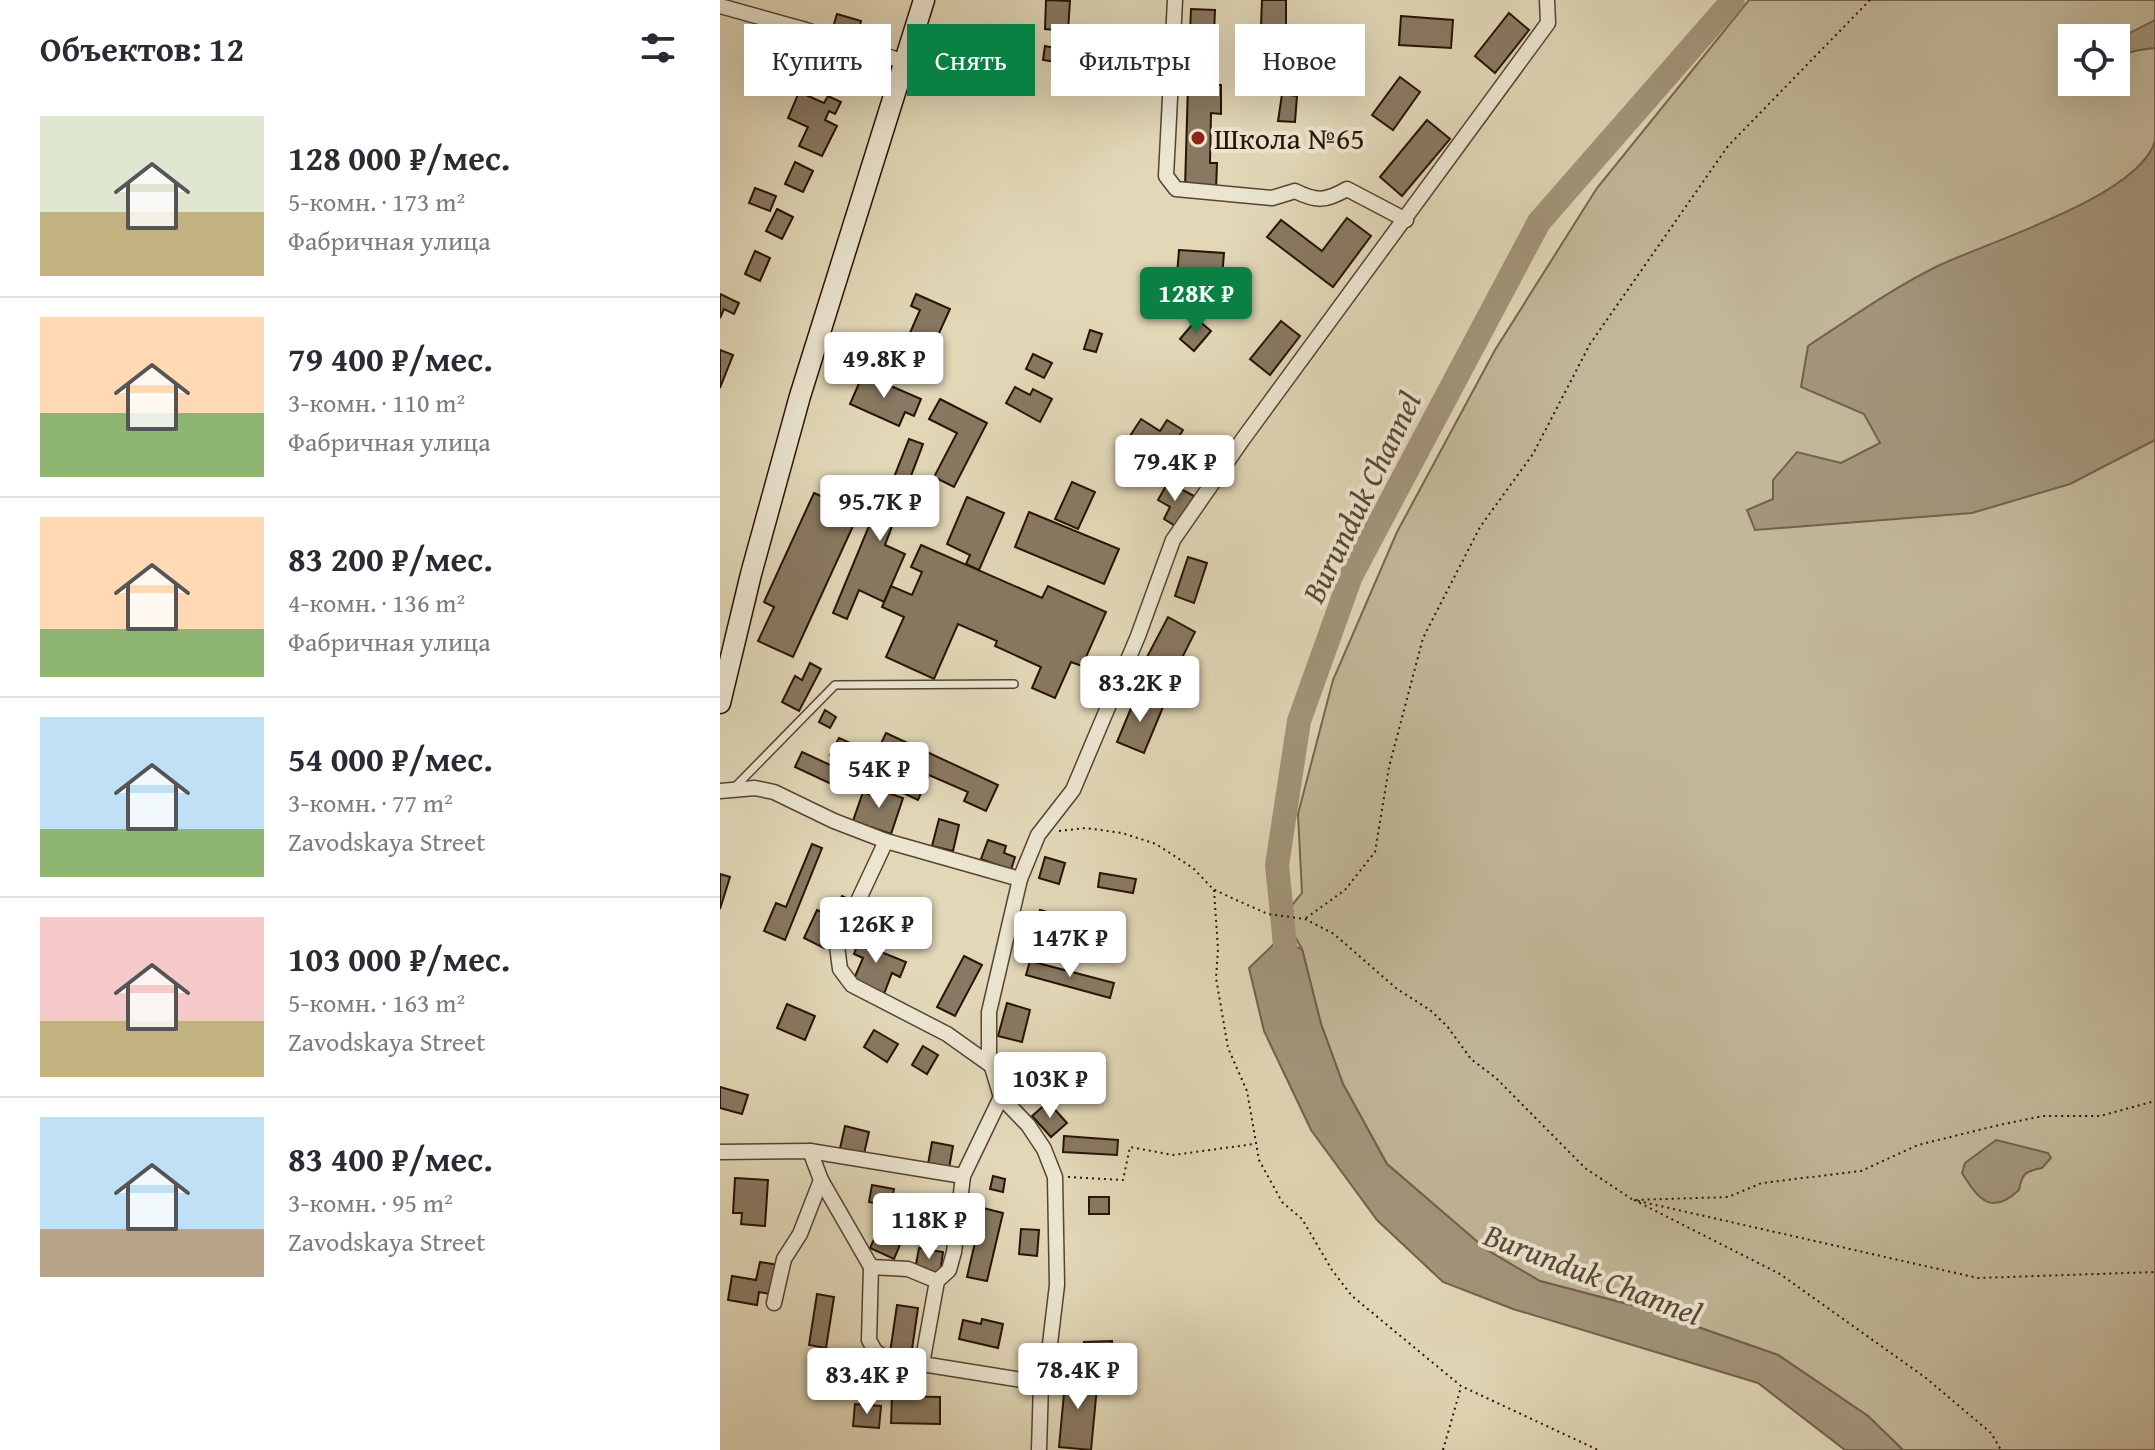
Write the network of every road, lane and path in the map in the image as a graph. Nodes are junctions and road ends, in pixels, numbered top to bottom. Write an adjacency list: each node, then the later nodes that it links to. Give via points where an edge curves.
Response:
1 (924, 0): 6 (street)
2 (1175, 0): 7 (street, via 1166,176 1176,189 1272,198 1295,191 1314,200 1328,200 1347,189)
3 (1547, 0): 7 (street, via 1548,23)
4 (1870, 0): 15 (path, via 1728,146 1590,344 1533,454 1480,527 1423,638 1389,767 1375,852 1345,890)
5 (720, 6): 6 (street)
6 (905, 62): 9 (street, via 800,396)
7 (1406, 220): 11 (street, via 1173,540 1073,790)
8 (1014, 684): 10 (lane, via 835,685)
9 (720, 703)
10 (727, 790): 12 (street, via 774,792)
11 (1038, 835): 13 (street); 14 (path, via 1086,828 1122,833 1156,844 1193,868)
12 (886, 841): 13 (street); 16 (street, via 837,946 840,969 852,985 947,1034)
13 (1020, 879): 16 (street, via 989,1012)
14 (1213, 889): 15 (path, via 1268,914); 19 (path, via 1216,978 1228,1048 1247,1091)
15 (1305, 919): 25 (path, via 1334,934 1397,989 1430,1010 1471,1059 1585,1168)
16 (992, 1066): 17 (street)
17 (1001, 1097): 22 (street); 23 (street, via 1028,1125)
18 (2155, 1101): 25 (path, via 2100,1116 2043,1116 1999,1125 1918,1145 1861,1171 1762,1183 1728,1197)
19 (1254, 1144): 23 (path, via 1173,1155 1130,1147 1123,1180); 32 (path, via 1267,1180 1308,1228 1352,1296)
20 (810, 1151): 21 (street); 22 (street); 24 (street)
21 (720, 1152)
22 (963, 1176): 28 (street, via 954,1252 949,1270)
23 (1055, 1177): 31 (street, via 1057,1285)
24 (821, 1180): 26 (street); 29 (street, via 784,1259)
25 (1633, 1200): 27 (path, via 1978,1278); 37 (path, via 1780,1274 1926,1378 1991,1433)
26 (871, 1267): 28 (street, via 908,1269); 30 (street, via 869,1340 882,1356)
27 (2155, 1272)
28 (937, 1281): 30 (street)
29 (774, 1303)
30 (922, 1364): 31 (street)
31 (1041, 1383): 34 (street)
32 (1461, 1386): 33 (path); 35 (path)
33 (1592, 1449): 36 (path)
34 (1039, 1450)
35 (1443, 1450)
36 (1598, 1450)
37 (2001, 1450)

